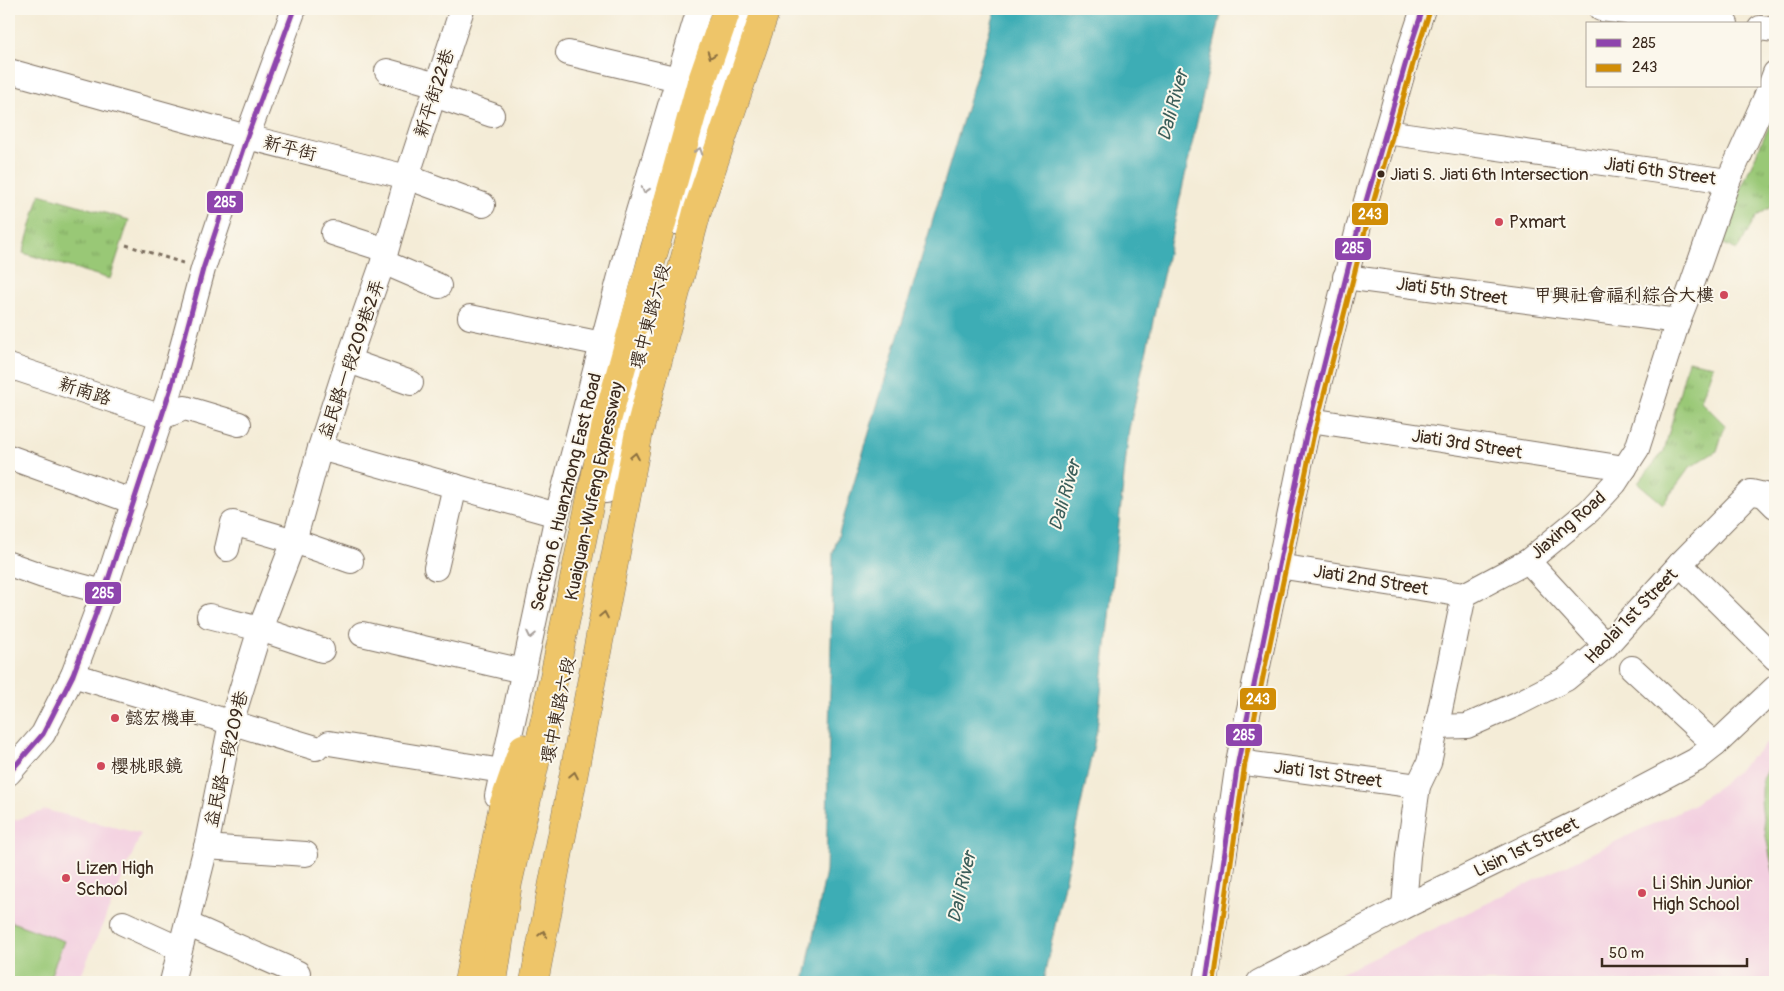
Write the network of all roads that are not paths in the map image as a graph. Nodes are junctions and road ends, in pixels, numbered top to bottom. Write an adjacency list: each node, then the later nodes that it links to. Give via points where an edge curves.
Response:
1 (462, 9): 17 (street, 新平街22巷)
2 (699, 9): 16 (street, Section 6, Huanzhong East Road)
3 (727, 9): 64 (highway, Kuaiguan-Wufeng Expressway, one-way to 64, via 697,96 606,424)
4 (747, 9): 83 (street, 環中東路六段, one-way to 4, via 520,885 619,429 682,201)
5 (766, 9): 84 (highway, Kuaiguan-Wufeng Expressway, one-way to 5, via 639,432 696,212)
6 (1423, 9): 19 (street)
7 (1601, 9): 9 (street)
8 (289, 10): 20 (street)
9 (1709, 22)
10 (1762, 28): 11 (street)
11 (1775, 30)
12 (568, 53): 16 (street)
13 (9, 71): 20 (street, 新平街)
14 (387, 71): 17 (street)
15 (1775, 73): 22 (street, Jiaxing Road)
16 (678, 79): 30 (street, Section 6, Huanzhong East Road, one-way to 30)
17 (435, 90): 18 (street); 21 (street, 新平街22巷)
18 (492, 114)
19 (1386, 132): 22 (street, Jiati 6th Street); 26 (street)
20 (247, 137): 21 (street, 新平街); 34 (street, via 203,269)
21 (407, 177): 23 (street, 新平街); 25 (street, 益民路一段209巷2弄)
22 (1728, 180): 29 (street, Jiaxing Road)
23 (483, 205)
24 (333, 233): 25 (street)
25 (385, 256): 27 (street); 31 (street, 益民路一段209巷2弄)
26 (1345, 277): 29 (street, Jiati 5th Street); 35 (street)
27 (439, 286)
28 (470, 317): 30 (street)
29 (1678, 321): 39 (street, Jiaxing Road, via 1637,450)
30 (602, 344): 43 (street, Section 6, Huanzhong East Road)
31 (349, 361): 33 (street); 37 (street, 益民路一段209巷2弄)
32 (9, 366): 34 (street, 新南路)
33 (411, 383)
34 (162, 417): 36 (street, via 185,408); 41 (street)
35 (1310, 420): 39 (street, Jiati 3rd Street); 50 (street)
36 (239, 424)
37 (320, 448): 40 (street); 44 (street, 益民路一段209巷2弄)
38 (9, 458): 41 (street)
39 (1625, 468): 47 (street, Jiaxing Road, via 1589,511)
40 (455, 486): 43 (street); 51 (street)
41 (134, 502): 52 (street)
42 (1775, 506): 49 (street, Haolai 1st Street, via 1764,495 1751,492)
43 (557, 515): 61 (street, Section 6, Huanzhong East Road, one-way to 61)
44 (294, 541): 45 (street, via 233,523); 46 (street); 55 (street, 益民路一段209巷)
45 (227, 549)
46 (351, 561)
47 (1528, 561): 53 (street, Jiaxing Road); 57 (street)
48 (9, 564): 52 (street)
49 (1680, 564): 57 (street, Haolai 1st Street); 59 (street)
50 (1278, 566): 53 (street, Jiati 2nd Street); 68 (street)
51 (436, 568)
52 (104, 592): 62 (street)
53 (1464, 594): 66 (street)
54 (209, 616): 55 (street)
55 (260, 629): 58 (street); 65 (street, 益民路一段209巷)
56 (362, 634): 61 (street)
57 (1606, 646): 66 (street, Haolai 1st Street, via 1566,679 1517,704 1466,726)
58 (322, 650)
59 (1775, 658)
60 (1632, 668): 67 (street)
61 (523, 671): 69 (street, Section 6, Huanzhong East Road)
62 (73, 675): 65 (street); 70 (street, via 44,734)
63 (1775, 688): 67 (street, Lisin 1st Street)
64 (548, 706): 81 (highway, via 523,748 503,806); 82 (highway, Kuaiguan-Wufeng Expressway, via 508,883)
65 (231, 723): 69 (street, via 323,745); 72 (street, 益民路一段209巷)
66 (1436, 727): 71 (street, via 1429,763)
67 (1715, 745): 74 (street, Lisin 1st Street, via 1696,760 1591,815)
68 (1238, 762): 71 (street, Jiati 1st Street); 85 (street)
69 (502, 771): 80 (street, Section 6, Huanzhong East Road)
70 (9, 772)
71 (1418, 786): 74 (street)
72 (206, 848): 73 (street); 76 (street, 益民路一段209巷)
73 (306, 854)
74 (1404, 907): 86 (street, Lisin 1st Street)
75 (123, 923): 77 (street)
76 (186, 924): 77 (street, 益民路一段209巷); 78 (street)
77 (180, 949): 79 (street, 益民路一段209巷)
78 (298, 973)
79 (172, 982)
80 (460, 982)
81 (468, 982)
82 (493, 982)
83 (506, 982)
84 (534, 982)
85 (1206, 982)
86 (1259, 982)

